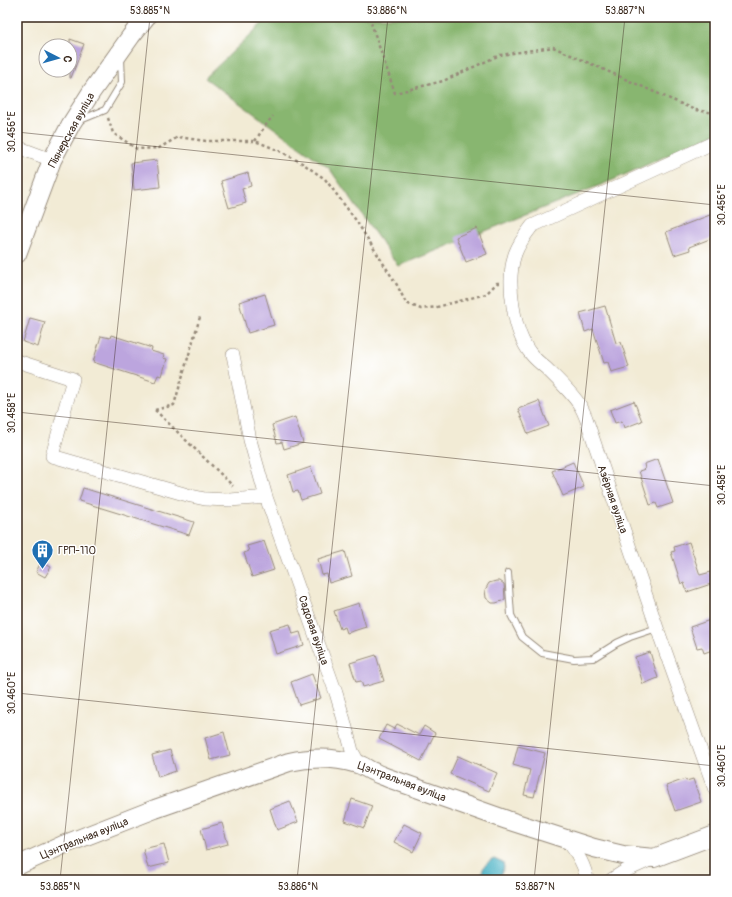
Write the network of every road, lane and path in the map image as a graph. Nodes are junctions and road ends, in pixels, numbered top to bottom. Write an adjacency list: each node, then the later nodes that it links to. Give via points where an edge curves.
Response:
1 (146, 17): 3 (street, Піянерская вуліца)
2 (369, 17): 5 (path, via 395,92 443,81 500,56 553,47 695,110)
3 (120, 50): 4 (lane, via 122,82); 7 (street, Піянерская вуліца)
4 (105, 110): 7 (lane); 8 (path, via 113,133 137,149 159,148 178,137 206,141)
5 (715, 113)
6 (273, 116): 8 (path)
7 (71, 124): 11 (street, Піянерская вуліца)
8 (255, 141): 13 (path, via 302,163 325,179 355,219 406,303 421,309 437,307 486,294 497,282)
9 (715, 142): 13 (street, Азёрная вуліца, via 532,226 514,255)
10 (17, 147): 11 (street)
11 (52, 160): 12 (street, Піянерская вуліца)
12 (17, 254)
13 (511, 282): 20 (street, Азёрная вуліца, via 515,318 523,341 530,353 571,394 586,418)
14 (200, 317): 18 (path, via 174,405 155,410 230,484)
15 (233, 355): 17 (street, Садовая вуліца, via 250,440)
16 (17, 361): 18 (street, via 73,379 52,456 205,500)
17 (266, 497): 18 (street); 21 (street, Садовая вуліца, via 336,693 352,751)
18 (249, 499)
19 (508, 573): 20 (lane, via 511,615 522,637 542,652 574,659 593,658 617,643)
20 (656, 628): 22 (street, Азёрная вуліца)
21 (359, 764): 24 (street, Цэнтральная вуліца, via 395,781); 26 (street, Цэнтральная вуліца, via 321,758 289,762 155,809)
22 (715, 790)
23 (715, 835): 25 (street, Цэнтральная вуліца)
24 (566, 839): 25 (street, Цэнтральная вуліца, via 623,855); 27 (street, via 578,854)
25 (654, 858): 28 (street, Цэнтральная вуліца)
26 (17, 866)
27 (587, 880)
28 (611, 880)

